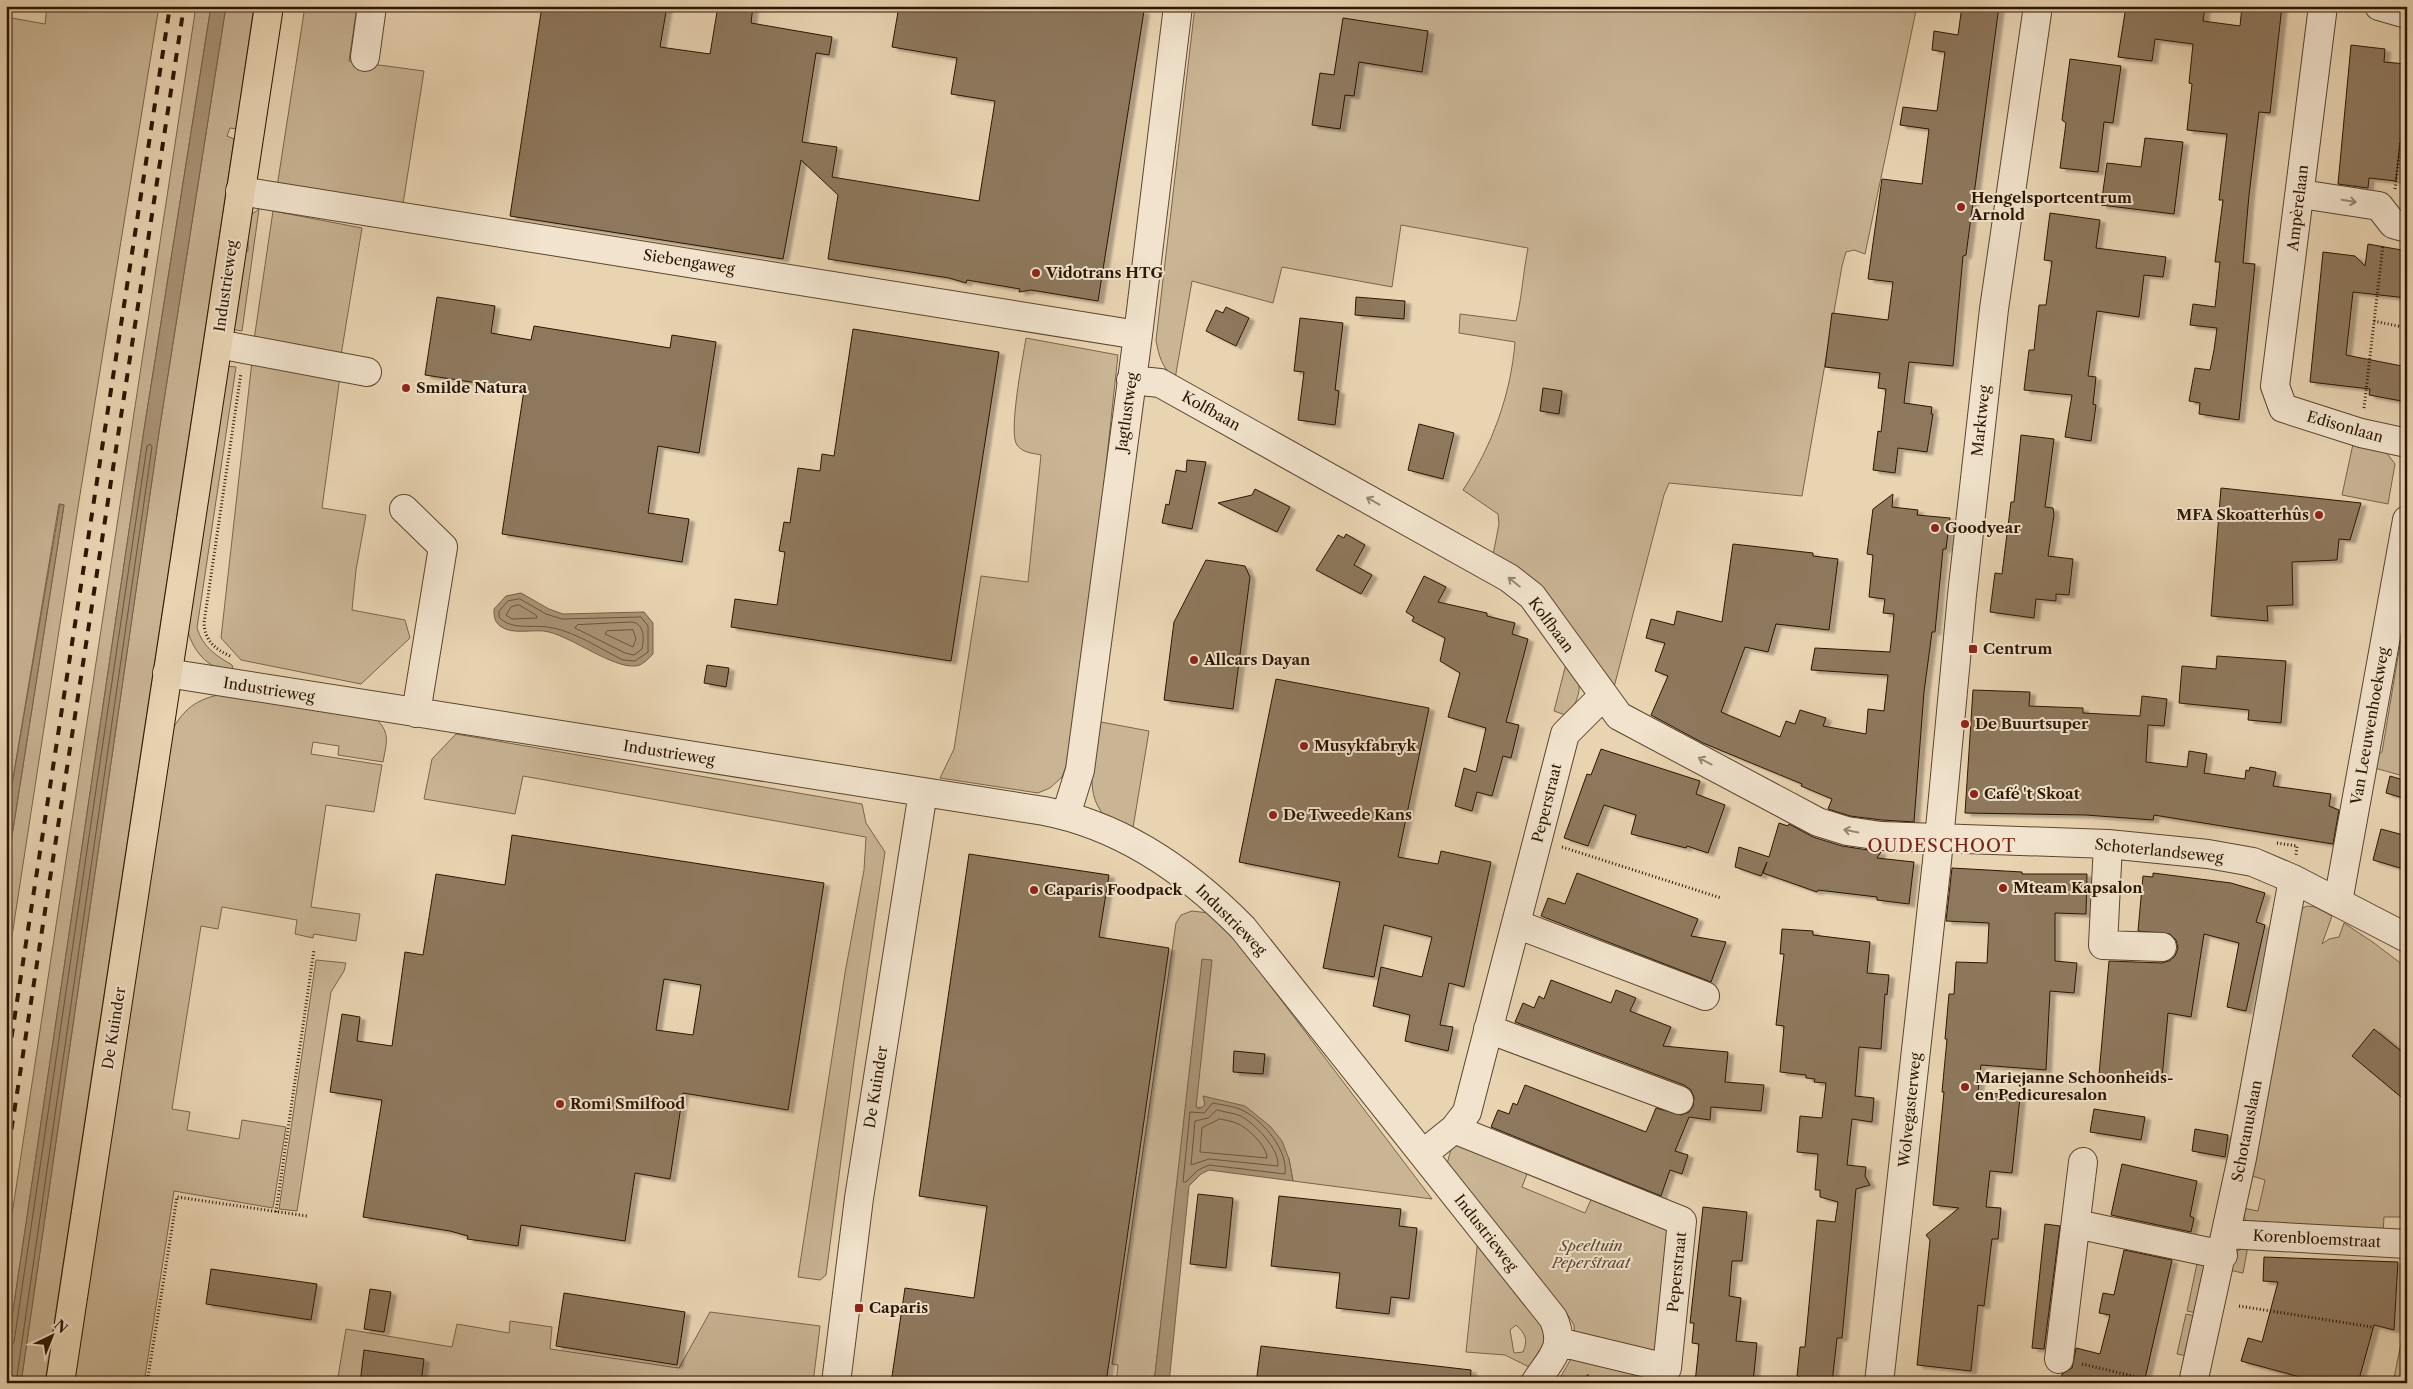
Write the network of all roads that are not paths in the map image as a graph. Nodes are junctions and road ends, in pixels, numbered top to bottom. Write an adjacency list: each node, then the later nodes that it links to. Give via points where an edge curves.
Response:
1 (268, 6): 9 (main road, Industrieweg)
2 (372, 6): 8 (street)
3 (1178, 6): 12 (street, Jagtlustweg)
4 (2038, 6): 25 (street, Marktweg, via 1994,309)
5 (2323, 6): 10 (street, Ampèrelaan)
6 (2379, 6): 7 (street)
7 (2407, 14)
8 (365, 57)
9 (240, 191): 12 (street, Siebengaweg); 13 (main road, Industrieweg)
10 (2301, 194): 11 (street, one-way to 11, via 2379,206); 16 (street, Ampèrelaan, via 2275,386)
11 (2396, 222)
12 (1138, 335): 15 (street, Jagtlustweg)
13 (218, 344): 14 (street); 20 (main road, Industrieweg)
14 (367, 372)
15 (1132, 380): 21 (street, Kolfbaan, one-way to 15, via 1532,596 1510,578 1160,384); 24 (street, Jagtlustweg, via 1080,770)
16 (2283, 408): 17 (street, Edisonlaan)
17 (2407, 443)
18 (404, 510): 22 (street, via 443,548)
19 (2407, 520): 28 (street, Van Leeuwenhoekweg)
20 (167, 674): 22 (street, Industrieweg); 47 (main road, De Kuinder)
21 (1604, 696): 25 (street, Kolfbaan, one-way to 21, via 1881,836 1818,822 1619,716); 31 (street, Peperstraat, via 1565,734)
22 (416, 713): 23 (street, Industrieweg)
23 (923, 792): 24 (street, Industrieweg); 48 (street, De Kuinder, via 859,1198)
24 (1066, 815): 39 (street, Industrieweg, via 1112,832 1146,850 1181,872 1221,905 1268,958)
25 (1939, 838): 26 (street, Schoterlandseweg); 49 (street, Wolvegasterweg)
26 (2108, 844): 27 (street, Schoterlandseweg, via 2253,862); 33 (street, via 2103,945)
27 (2293, 879): 28 (street, Schoterlandseweg); 42 (street, Schotanuslaan)
28 (2338, 902): 29 (street, Schoterlandseweg)
29 (2364, 918): 30 (street, via 2381,915); 32 (street, Schoterlandseweg); 34 (street)
30 (2407, 919)
31 (1516, 924): 35 (street); 36 (street, Peperstraat)
32 (2407, 938)
33 (2162, 947)
34 (2407, 954)
35 (1705, 996)
36 (1488, 1029): 37 (street); 38 (street, Peperstraat, via 1467,1112)
37 (1678, 1100)
38 (1454, 1129): 39 (street, Peperstraat); 44 (street, Peperstraat, via 1682,1221 1667,1368)
39 (1424, 1154): 44 (street, Industrieweg, via 1553,1318 1559,1330)
40 (2083, 1162): 41 (street)
41 (2076, 1224): 42 (street, Korenbloemstraat); 45 (street)
42 (2225, 1244): 43 (street, Korenbloemstraat); 50 (street, Schotanuslaan)
43 (2407, 1244)
44 (1559, 1342): 46 (street, via 1548,1367)
45 (2059, 1359)
46 (1536, 1382)
47 (60, 1383)
48 (836, 1383)
49 (1879, 1383)
50 (2193, 1383)

